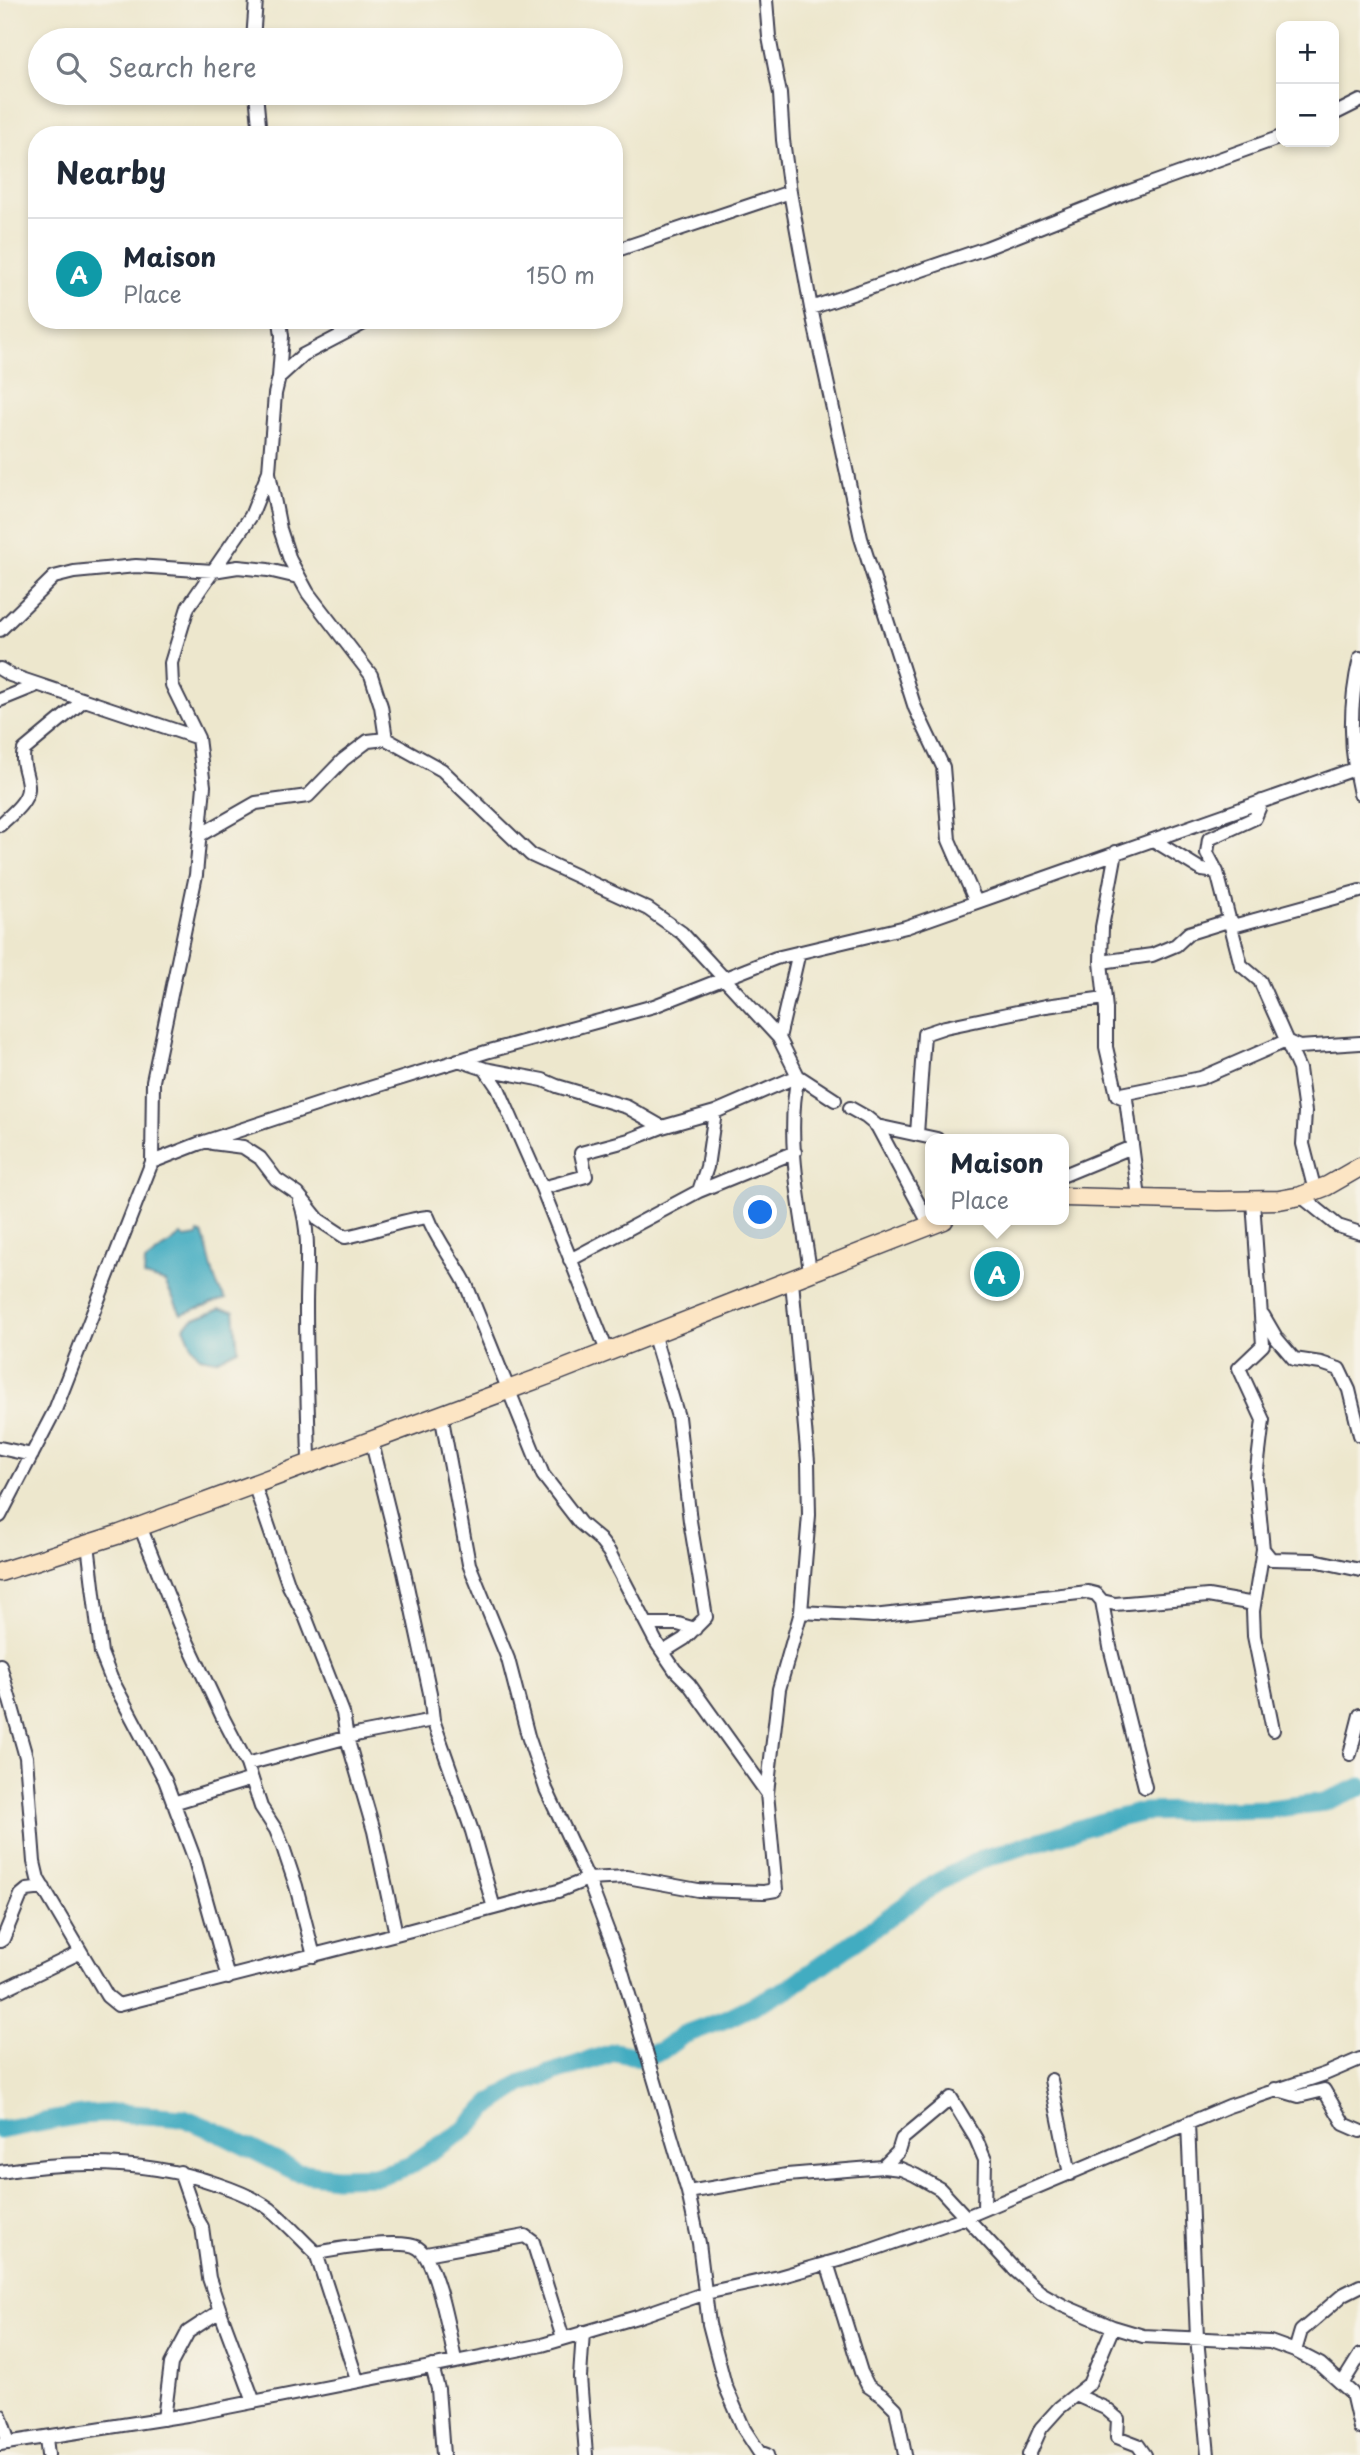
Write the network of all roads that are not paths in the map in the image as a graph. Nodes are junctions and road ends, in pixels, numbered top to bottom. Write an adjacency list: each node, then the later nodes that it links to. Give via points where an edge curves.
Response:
1 (256, 0): 3 (street)
2 (766, 0): 9 (street)
3 (254, 28)
4 (1360, 102): 6 (street)
5 (257, 105): 7 (street)
6 (1339, 112)
7 (259, 126)
8 (1276, 139): 11 (street)
9 (790, 192): 10 (street); 11 (street)
10 (623, 248)
11 (811, 308): 35 (street, via 861,538 915,708 943,766 949,840)
12 (281, 329): 14 (street)
13 (352, 329): 14 (street, via 303,355)
14 (279, 377): 15 (street)
15 (269, 471): 16 (street, via 251,516); 17 (street, via 280,529)
16 (213, 571): 17 (street, via 253,568); 18 (street, via 136,566 54,577); 24 (street, via 188,607 171,663 172,685)
17 (298, 577): 25 (street, via 371,675)
18 (0, 630)
19 (1360, 658): 26 (street, via 1351,706)
20 (0, 669): 21 (street)
21 (37, 685): 22 (street); 23 (street)
22 (0, 700)
23 (84, 700): 24 (street); 29 (street, via 24,750 28,789)
24 (198, 738): 30 (street, via 204,786)
25 (386, 739): 30 (street, via 368,741 308,796 256,803); 39 (street, via 442,770 531,855 648,909 682,933)
26 (1357, 768): 27 (street); 28 (street)
27 (1360, 794)
28 (1262, 801): 31 (street); 33 (street, via 1255,818 1209,839 1207,853)
29 (0, 825)
30 (200, 835): 58 (street, via 186,932 153,1081)
31 (1153, 839): 32 (street); 33 (street, via 1202,870)
32 (1116, 852): 35 (street); 38 (street, via 1102,927)
33 (1217, 872): 36 (street)
34 (1360, 891): 36 (street)
35 (976, 902): 37 (street, via 906,927)
36 (1232, 923): 38 (street, via 1189,933 1176,945 1152,955); 42 (street, via 1241,965 1260,981)
37 (800, 953): 39 (street); 41 (street)
38 (1101, 962): 40 (street)
39 (725, 978): 41 (street); 44 (street, via 654,1006)
40 (1105, 998): 47 (street, via 1106,1047); 53 (street, via 927,1032)
41 (779, 1038): 46 (street)
42 (1286, 1041): 43 (street, via 1298,1047); 47 (street, via 1201,1078); 63 (street, via 1304,1092)
43 (1360, 1043)
44 (458, 1060): 45 (street); 55 (street)
45 (485, 1069): 52 (street, via 543,1080 626,1107); 61 (street, via 498,1088)
46 (798, 1076): 48 (street); 50 (street); 57 (street, via 793,1103)
47 (1117, 1095): 56 (street, via 1126,1099)
48 (835, 1100)
49 (850, 1108): 51 (street)
50 (715, 1112): 52 (street); 62 (street)
51 (877, 1126): 53 (street); 68 (street)
52 (662, 1127): 61 (street, via 581,1153 586,1176)
53 (917, 1134): 54 (street)
54 (925, 1136)
55 (201, 1143): 58 (street); 64 (street, via 243,1147)
56 (1132, 1147): 60 (street); 66 (street)
57 (795, 1152): 62 (street); 72 (street)
58 (152, 1162): 82 (street, via 55,1410)
59 (1360, 1167): 63 (street)
60 (1069, 1173)
61 (542, 1188): 71 (street)
62 (699, 1191): 71 (street)
63 (1308, 1193): 67 (street); 70 (street, via 1338,1226)
64 (298, 1194): 77 (street, via 319,1220 345,1237 428,1217 465,1282); 83 (street, via 308,1252)
65 (1069, 1197): 66 (street)
66 (1139, 1198): 67 (street)
67 (1253, 1201): 74 (street)
68 (925, 1203)
69 (929, 1225): 72 (street)
70 (1360, 1233)
71 (570, 1260): 76 (street)
72 (810, 1271): 73 (street)
73 (792, 1281): 75 (street); 93 (street, via 809,1488)
74 (1261, 1312): 79 (street, via 1294,1359 1339,1368); 88 (street, via 1263,1345 1239,1368 1263,1420 1256,1477)
75 (653, 1334): 76 (street); 95 (street, via 678,1417 706,1617)
76 (607, 1351): 77 (street)
77 (509, 1389): 78 (street); 94 (street, via 543,1475 580,1524 609,1552)
78 (441, 1414): 80 (street); 108 (street, via 469,1564 508,1660 546,1789)
79 (1360, 1435)
80 (371, 1439): 83 (street); 99 (street)
81 (0, 1448): 82 (street)
82 (32, 1455): 85 (street)
83 (309, 1463): 84 (street)
84 (254, 1484): 86 (street); 101 (street, via 289,1586 343,1713)
85 (0, 1516)
86 (140, 1526): 87 (street); 103 (street, via 179,1624)
87 (88, 1544): 90 (street); 107 (street, via 101,1653)
88 (1263, 1549): 89 (street, via 1271,1559 1314,1560); 92 (street)
89 (1360, 1570)
90 (0, 1572)
91 (1102, 1601): 92 (street, via 1115,1604 1208,1596); 93 (street, via 1088,1592 873,1616); 105 (street)
92 (1254, 1604): 100 (street, via 1254,1636)
93 (801, 1612): 106 (street, via 779,1689)
94 (648, 1624): 95 (street); 96 (street)
95 (695, 1629): 96 (street)
96 (663, 1652): 106 (street)
97 (0, 1665): 109 (street, via 26,1757 34,1862)
98 (1360, 1715): 102 (street)
99 (433, 1720): 101 (street); 110 (street)
100 (1273, 1730)
101 (347, 1738): 103 (street); 111 (street)
102 (1350, 1754)
103 (247, 1764): 104 (street)
104 (252, 1779): 107 (street); 114 (street, via 283,1847)
105 (1145, 1787)
106 (767, 1793): 108 (street, via 776,1890 698,1890 627,1877)
107 (173, 1802): 115 (street, via 195,1860)
108 (588, 1880): 110 (street); 126 (street, via 618,1958)
109 (44, 1888): 112 (street, via 21,1895); 113 (street)
110 (494, 1908): 111 (street)
111 (396, 1934): 114 (street)
112 (0, 1941)
113 (81, 1952): 115 (street, via 107,1996 118,2005); 116 (street)
114 (314, 1956): 115 (street)
115 (228, 1978)
116 (0, 1991)
117 (1360, 2059): 119 (street)
118 (1051, 2080): 125 (street)
119 (1274, 2089): 120 (street); 121 (street, via 1299,2096 1324,2090 1344,2124)
120 (1188, 2123): 125 (street); 138 (street)
121 (1360, 2131)
122 (883, 2167): 126 (street, via 787,2175); 127 (street, via 898,2152 902,2139 951,2098 985,2160); 128 (street, via 915,2175 940,2189)
123 (0, 2172): 124 (street, via 78,2164)
124 (180, 2172): 129 (street, via 269,2208); 134 (street, via 202,2227 209,2278)
125 (1070, 2174): 127 (street)
126 (688, 2192): 133 (street)
127 (984, 2209): 128 (street)
128 (966, 2217): 131 (street); 135 (street, via 1041,2293)
129 (316, 2253): 130 (street, via 391,2244 416,2246); 143 (street)
130 (426, 2254): 137 (street, via 525,2236 533,2242); 141 (street)
131 (827, 2263): 133 (street); 156 (street, via 861,2372 869,2386 896,2409)
132 (1360, 2286): 139 (street, via 1301,2331)
133 (706, 2293): 136 (street); 152 (street, via 725,2385)
134 (220, 2311): 146 (street); 148 (street, via 188,2332 172,2364)
135 (1114, 2328): 138 (street, via 1143,2336); 145 (street, via 1089,2384)
136 (583, 2332): 137 (street); 155 (street, via 580,2378)
137 (563, 2338): 141 (street)
138 (1197, 2338): 139 (street, via 1270,2342); 159 (street)
139 (1295, 2351): 144 (street, via 1320,2364)
140 (1360, 2355): 144 (street)
141 (455, 2360): 142 (street)
142 (432, 2366): 143 (street); 154 (street)
143 (357, 2380): 146 (street)
144 (1342, 2384): 149 (street, via 1352,2393)
145 (1076, 2395): 157 (street, via 1041,2428); 158 (street, via 1118,2419 1117,2437 1138,2445)
146 (254, 2402): 148 (street)
147 (0, 2415): 151 (street)
148 (164, 2419): 150 (street)
149 (1360, 2428)
150 (46, 2438): 151 (street); 153 (street)
151 (5, 2444)
152 (760, 2454)
153 (48, 2455)
154 (443, 2455)
155 (586, 2455)
156 (905, 2455)
157 (1029, 2455)
158 (1145, 2455)
159 (1208, 2455)

